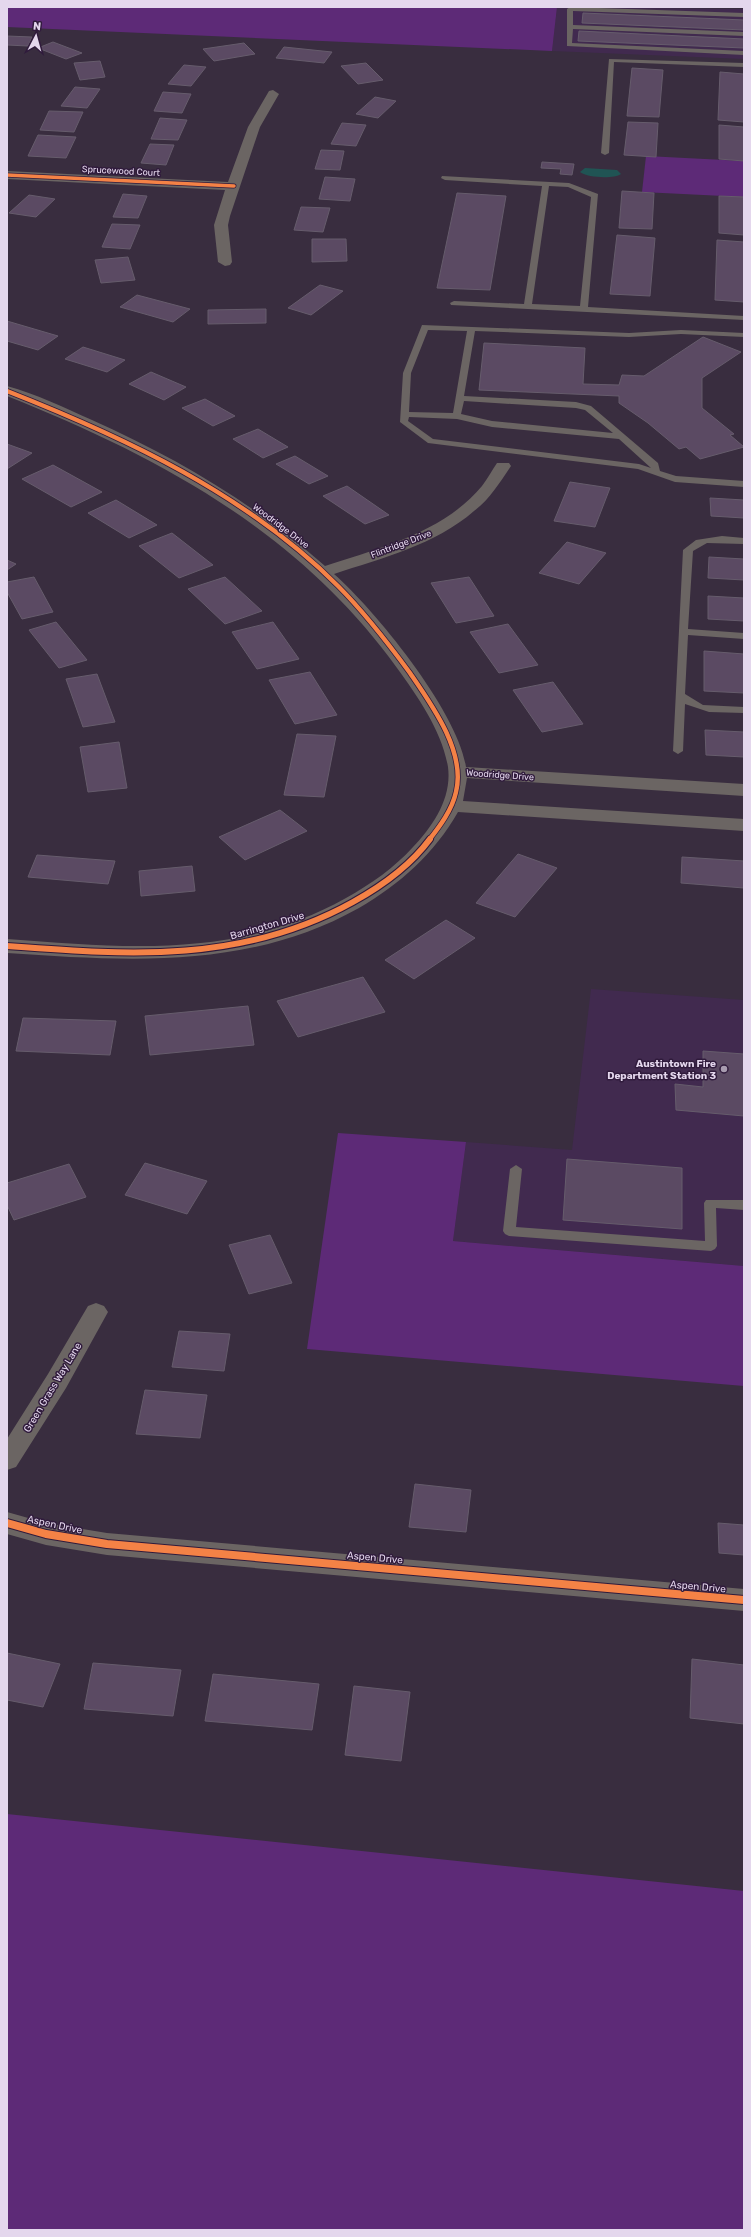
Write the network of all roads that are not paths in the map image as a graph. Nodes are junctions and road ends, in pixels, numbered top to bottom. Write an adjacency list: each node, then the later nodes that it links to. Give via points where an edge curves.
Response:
1 (744, 15): 2 (lane, via 570,9)
2 (570, 27): 3 (lane); 4 (lane, via 569,45)
3 (744, 34)
4 (744, 53)
5 (744, 65): 7 (lane, via 612,60)
6 (273, 94): 11 (street, via 254,127)
7 (604, 153)
8 (7, 175): 11 (street, Sprucewood Court)
9 (445, 178): 10 (lane)
10 (546, 184): 14 (lane); 15 (lane, via 569,185 595,196)
11 (234, 186): 12 (street, via 221,225)
12 (225, 262)
13 (454, 303): 14 (lane)
14 (528, 306): 15 (lane)
15 (584, 309): 16 (lane)
16 (744, 318)
17 (471, 329): 18 (lane); 20 (lane); 21 (lane, via 425,327 407,373)
18 (744, 335)
19 (7, 391): 29 (street, Woodridge Drive, via 136,444 199,479 263,522)
20 (460, 398): 22 (lane); 23 (lane, via 576,405 588,408)
21 (404, 414): 22 (lane); 24 (lane, via 404,422 431,441)
22 (457, 416): 23 (lane, via 492,424)
23 (624, 437): 26 (lane, via 655,465)
24 (511, 451): 25 (lane); 26 (lane, via 639,467)
25 (503, 466): 29 (street, Flintridge Drive, via 496,480 482,497 446,525 406,544)
26 (656, 473): 27 (lane, via 675,479)
27 (744, 484)
28 (744, 541): 30 (lane, via 705,540 688,550)
29 (323, 572): 35 (street, Woodridge Drive, via 382,634 406,667 429,703 450,744)
30 (683, 632): 31 (lane); 32 (lane)
31 (744, 636)
32 (680, 695): 33 (lane, via 689,704 697,707); 34 (lane)
33 (744, 710)
34 (678, 751)
35 (458, 772): 36 (street, Woodridge Drive); 37 (street, Barrington Drive, via 457,790)
36 (744, 790)
37 (452, 806): 38 (street); 39 (street, Barrington Drive, via 422,850 388,881 356,902 289,931 227,947 161,954 108,954)
38 (744, 825)
39 (7, 946)
40 (516, 1169): 41 (lane, via 509,1231 711,1246 710,1203)
41 (744, 1205)
42 (96, 1312): 43 (street, Green Grass Way Lane, via 57,1381)
43 (7, 1460)
44 (7, 1523): 45 (street, Aspen Drive, via 46,1534 107,1544)
45 (744, 1600)

